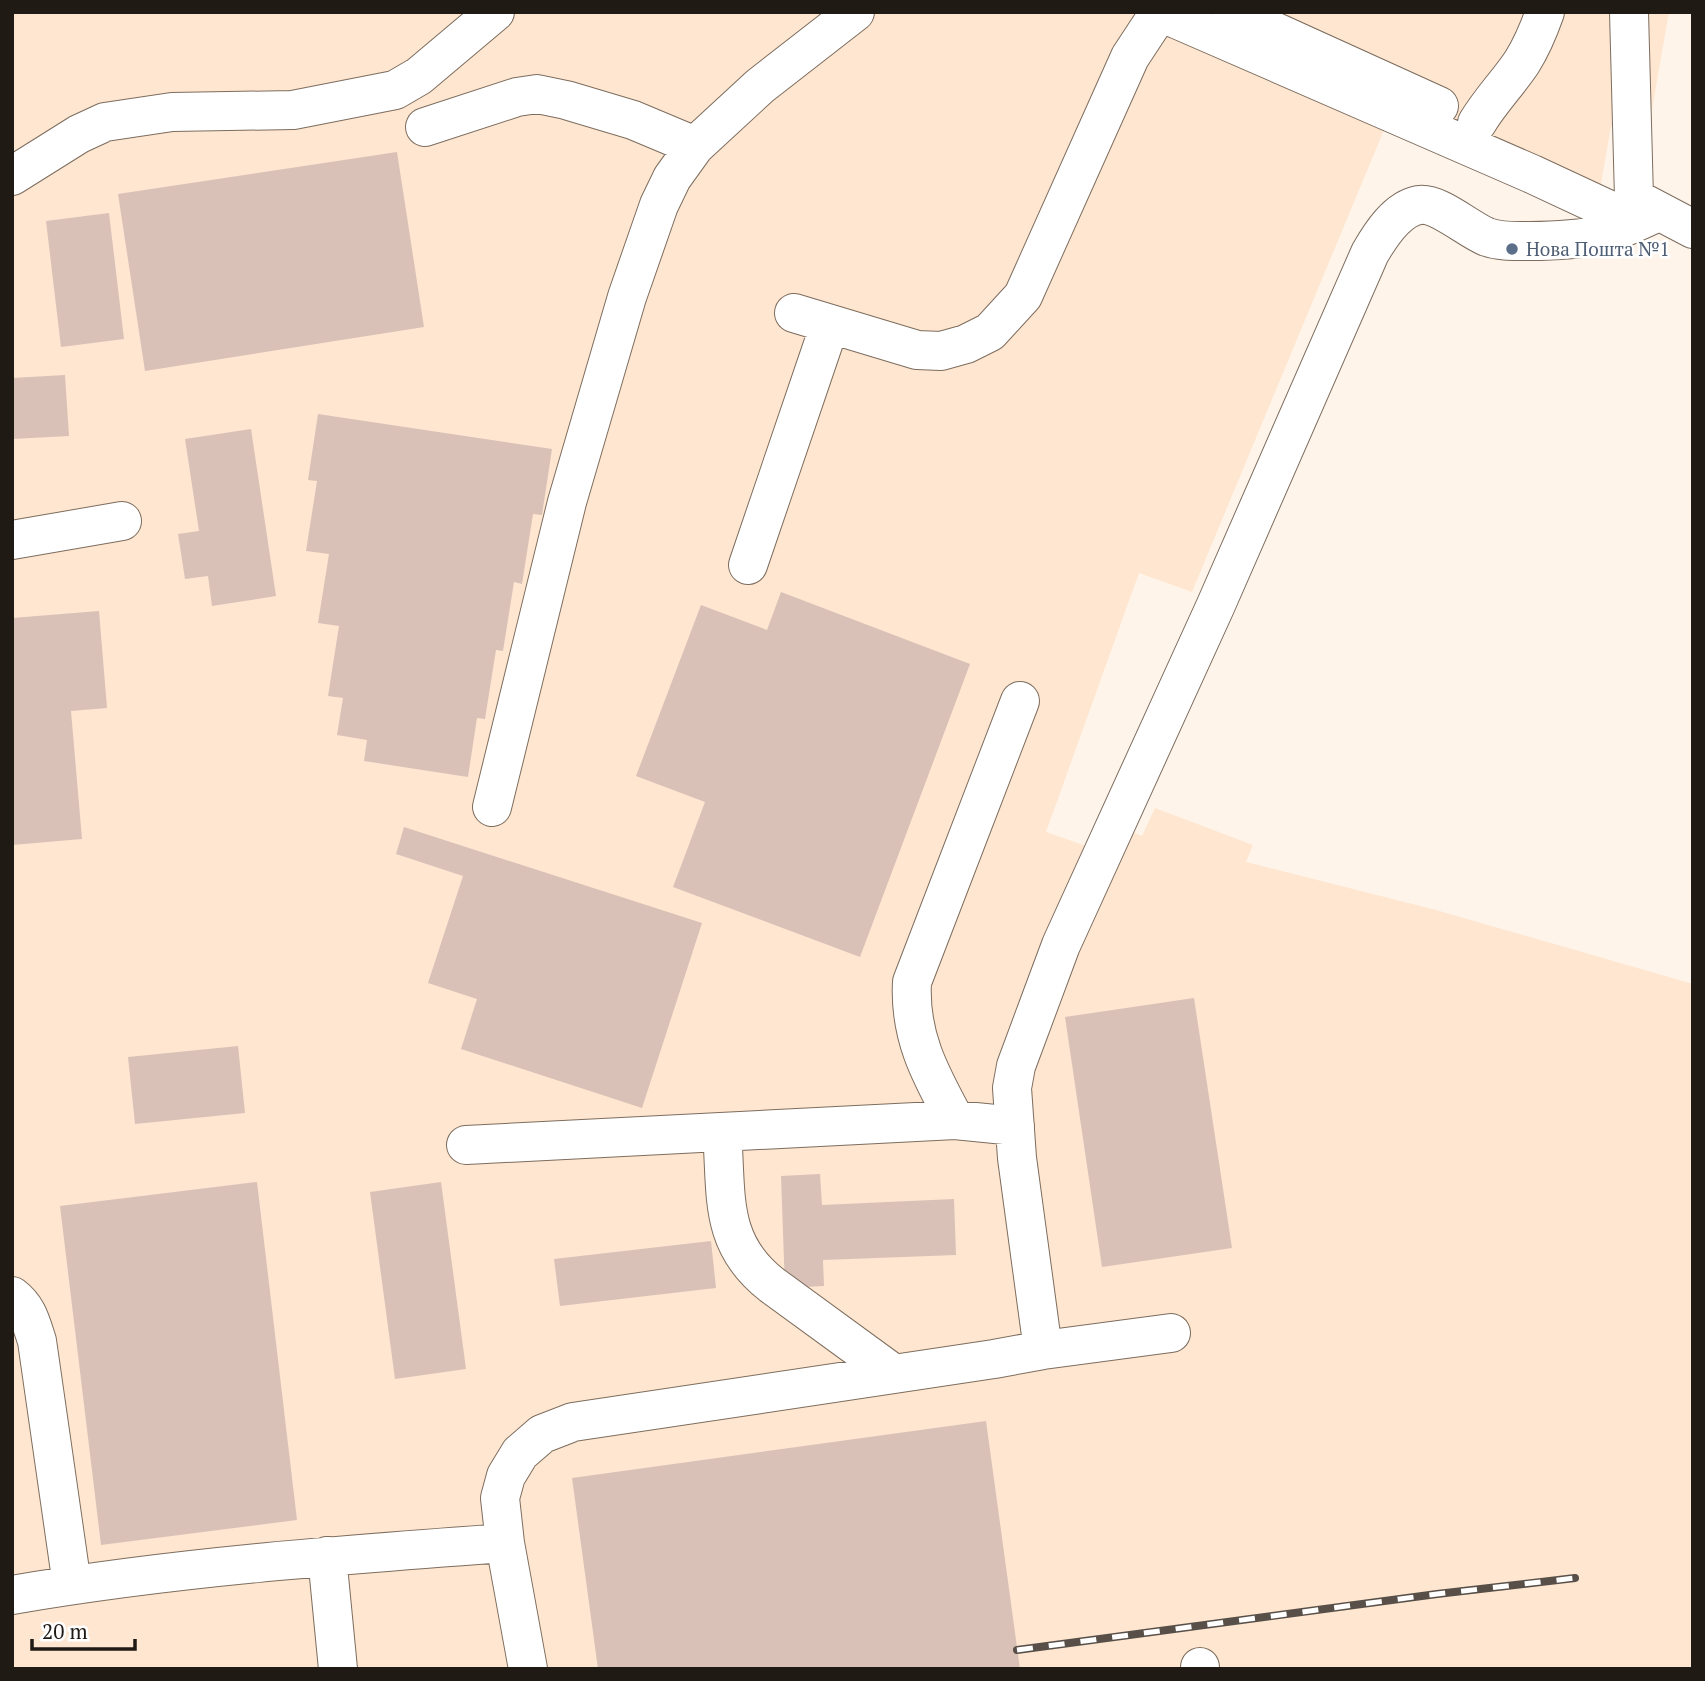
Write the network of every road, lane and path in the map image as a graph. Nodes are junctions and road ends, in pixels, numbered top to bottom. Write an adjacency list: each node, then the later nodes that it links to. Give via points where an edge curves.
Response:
1 (495, 12): 9 (lane, via 419,76 395,90 293,110 172,112 106,122)
2 (855, 12): 8 (lane, via 760,86)
3 (1232, 12): 6 (lane)
4 (1545, 12): 6 (lane, via 1524,60)
5 (1629, 12): 10 (lane)
6 (1477, 123): 10 (lane)
7 (425, 127): 8 (lane, via 537,94 633,120)
8 (695, 146): 17 (lane, via 659,205 627,297 567,502)
9 (12, 176)
10 (1652, 211): 12 (lane, via 1532,174 1176,19 1160,17 1130,57 1023,296 990,332 966,345 917,351); 19 (lane, via 1605,234 1571,240 1498,240 1439,210 1419,205 1395,219 1378,239 1061,945 1016,1066 1012,1088)
11 (794, 313): 12 (lane)
12 (831, 324): 15 (lane)
13 (122, 521): 14 (lane)
14 (12, 540)
15 (748, 565)
16 (1020, 701): 18 (lane, via 912,982 917,1041)
17 (492, 807)
18 (955, 1120): 19 (lane); 20 (lane)
19 (1015, 1126): 24 (lane)
20 (722, 1132): 21 (lane); 25 (lane, via 728,1219 743,1256 764,1279)
21 (466, 1145)
22 (12, 1296): 28 (lane, via 28,1313 37,1341)
23 (1171, 1333): 24 (lane)
24 (1043, 1350): 25 (lane)
25 (894, 1374): 26 (lane, via 573,1422 542,1434 520,1453 506,1476 500,1497)
26 (505, 1543): 27 (lane); 31 (lane)
27 (327, 1556): 28 (lane); 30 (lane)
28 (72, 1585): 29 (lane)
29 (12, 1595)
30 (338, 1669)
31 (528, 1669)

